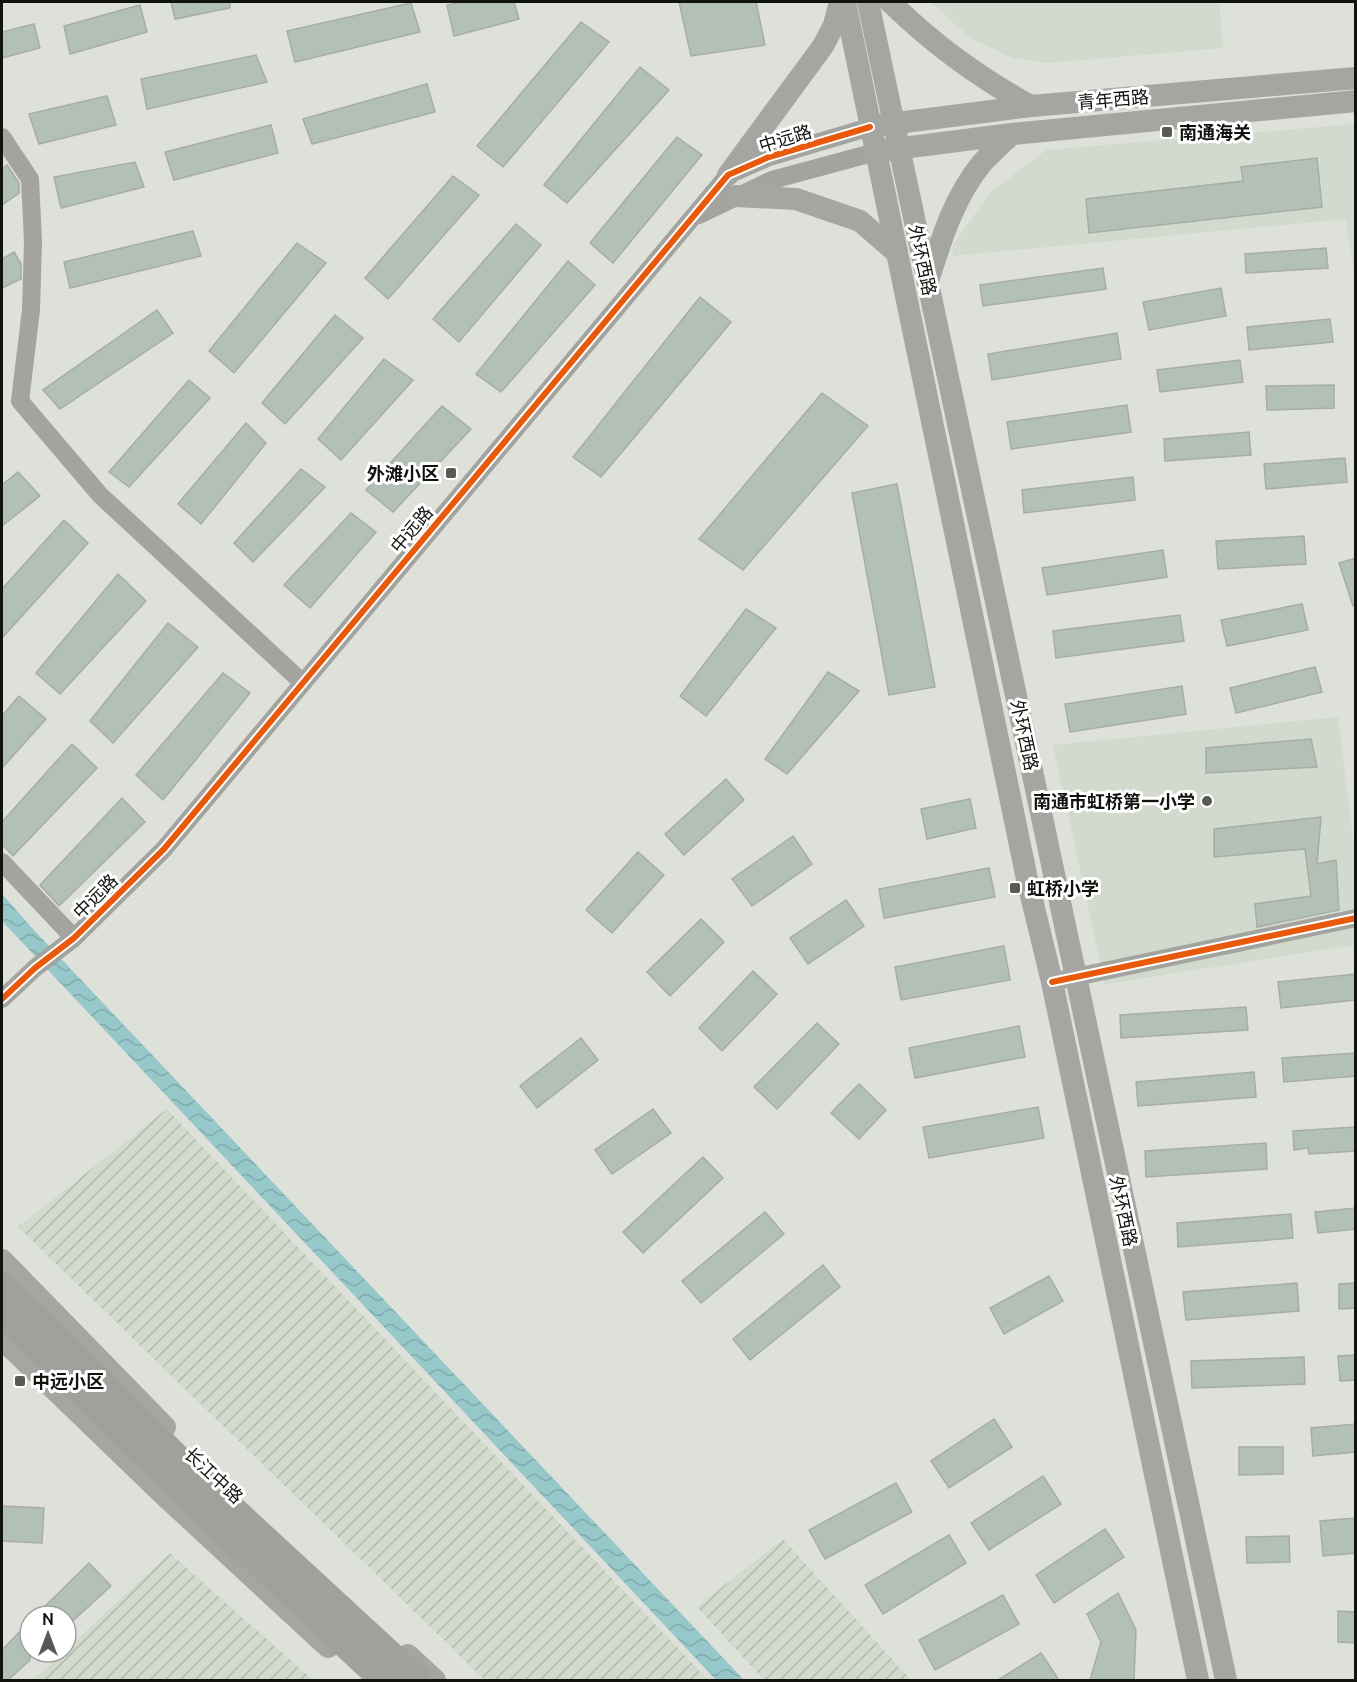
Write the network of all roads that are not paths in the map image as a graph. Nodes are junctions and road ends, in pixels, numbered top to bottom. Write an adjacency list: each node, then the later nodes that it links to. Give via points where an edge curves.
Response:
1 (840, 2): 14 (main road, via 823,46)
2 (845, 2): 9 (main road, 外环西路)
3 (868, 2): 8 (main road, 外环西路)
4 (890, 2): 7 (main road, via 971,71)
5 (1356, 78): 7 (main road, 青年西路)
6 (1356, 101): 10 (main road, 青年西路)
7 (1031, 106): 8 (main road, 青年西路)
8 (895, 123): 9 (main road, 青年西路); 12 (main road, 外环西路)
9 (870, 127): 13 (main road, 外环西路); 14 (street, 中远路, via 769,157)
10 (1012, 134): 12 (main road, 青年西路); 16 (main road, via 982,164 964,192 947,222)
11 (2, 137): 17 (street, via 30,179 31,310 20,402 99,495)
12 (900, 147): 13 (main road, 青年西路); 16 (main road, 外环西路)
13 (876, 152): 14 (street, 中远路, via 772,180); 15 (main road, 外环西路)
14 (731, 186): 15 (main road, via 796,199 860,221); 17 (street, 中远路, via 690,220)
15 (897, 253): 22 (main road, 外环西路, via 1027,879)
16 (927, 282): 21 (main road, 外环西路)
17 (303, 683): 20 (street, 中远路, via 164,849)
18 (2, 862): 20 (street)
19 (1356, 918): 21 (street)
20 (67, 942): 23 (street, 中远路)
21 (1074, 977): 22 (street); 33 (main road, 外环西路)
22 (1052, 982): 32 (main road, 外环西路)
23 (2, 999)
24 (2, 1260): 31 (main road, 长江中路, via 195,1458)
25 (2, 1284): 30 (highway, 长江中路, via 184,1464)
26 (2, 1314): 29 (highway, 长江中路, via 173,1483)
27 (2, 1339): 28 (main road)
28 (365, 1680)
29 (382, 1680)
30 (418, 1680)
31 (435, 1680)
32 (1198, 1680)
33 (1226, 1680)

